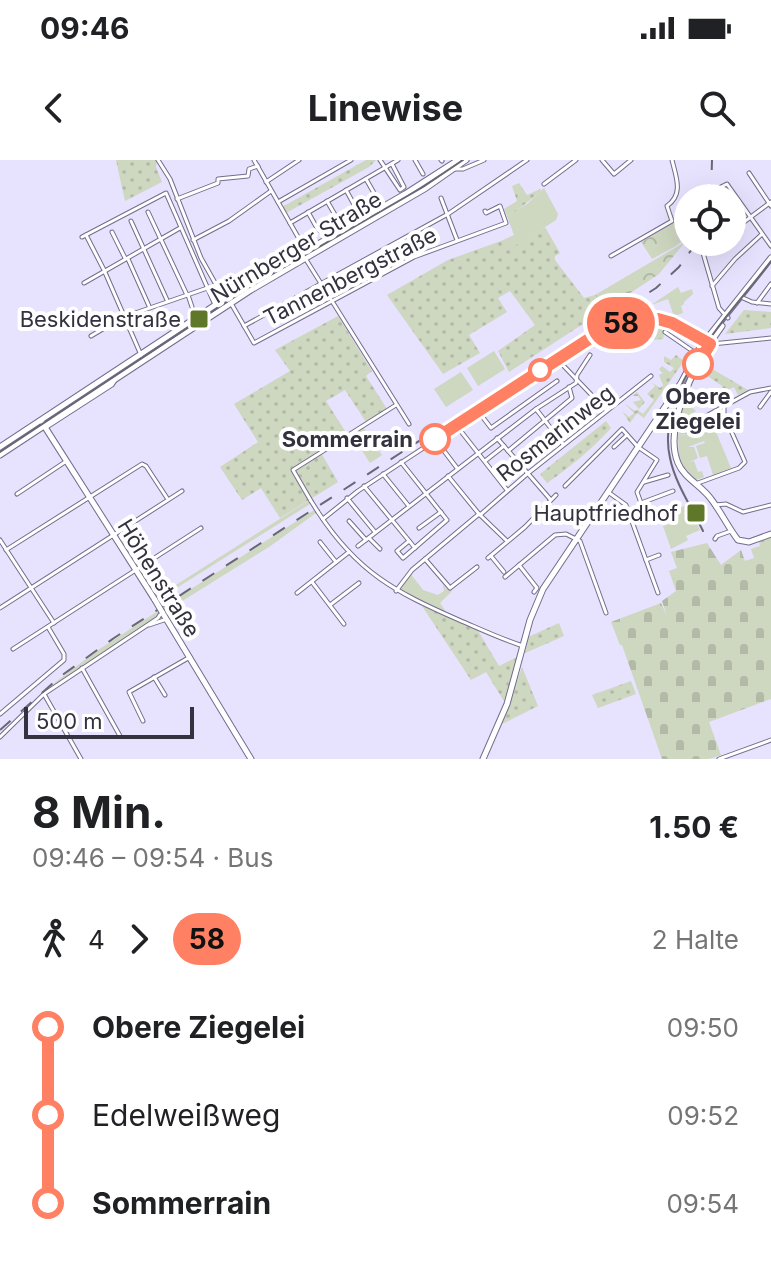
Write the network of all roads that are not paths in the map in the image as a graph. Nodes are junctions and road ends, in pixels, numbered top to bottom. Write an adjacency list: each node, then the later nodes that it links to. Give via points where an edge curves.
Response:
1 (158, 160): 28 (street)
2 (254, 160): 16 (street)
3 (299, 160): 23 (street)
4 (351, 160): 31 (street)
5 (380, 160): 18 (street)
6 (398, 160): 15 (street)
7 (415, 160): 21 (street)
8 (462, 160): 17 (street); 19 (main road, Nürnberger Straße); 53 (main road, Nürnberger Straße)
9 (484, 160): 17 (street)
10 (527, 160): 38 (street)
11 (602, 160): 12 (street, via 614,174)
12 (631, 160)
13 (672, 160): 54 (street, via 678,191 667,206 672,221)
14 (574, 161): 24 (street)
15 (392, 164): 18 (street); 18 (street, via 402,189)
16 (258, 166): 23 (street); 28 (street, via 249,169 248,176 218,179)
17 (470, 166): 19 (street)
18 (384, 168): 22 (street)
19 (454, 169): 53 (main road, Nürnberger Straße)
20 (749, 173): 32 (street)
21 (423, 174)
22 (366, 179): 25 (street); 29 (street)
23 (266, 182): 26 (street)
24 (544, 184)
25 (346, 190): 30 (street); 33 (street)
26 (271, 191): 31 (street); 49 (street)
27 (441, 198): 38 (street)
28 (177, 199): 49 (street)
29 (378, 200)
30 (327, 201): 36 (street); 41 (street)
31 (278, 202): 43 (street)
32 (770, 203): 39 (street)
33 (357, 210)
34 (485, 211): 50 (street, Tannenbergstraße, via 500,206 506,223)
35 (148, 212): 48 (street)
36 (308, 212): 43 (street); 45 (street)
37 (746, 212): 39 (street)
38 (448, 214): 50 (street); 58 (street)
39 (749, 216): 40 (street); 47 (street)
40 (746, 219)
41 (338, 220)
42 (131, 221): 52 (street)
43 (290, 223): 53 (street)
44 (180, 228): 48 (street); 59 (street, via 166,193 84,236); 67 (street)
45 (318, 230)
46 (112, 232): 56 (street)
47 (761, 235): 51 (street); 65 (street)
48 (162, 238): 52 (street); 68 (street)
49 (193, 240): 63 (street)
50 (457, 240): 60 (street, Tannenbergstraße)
51 (771, 246)
52 (145, 247): 56 (street); 70 (street)
53 (305, 254): 64 (street); 71 (main road, Nürnberger Straße); 71 (main road, Nürnberger Straße)
54 (611, 256)
55 (704, 256): 65 (street)
56 (126, 258): 59 (street); 76 (street)
57 (771, 258): 66 (main road)
58 (362, 263): 60 (street); 64 (street)
59 (104, 270): 61 (street); 78 (street)
60 (374, 278): 72 (street, Tannenbergstraße)
61 (84, 283)
62 (771, 284): 73 (street)
63 (216, 285): 67 (street); 71 (street)
64 (320, 285): 72 (street); 80 (street)
65 (712, 286): 79 (street)
66 (750, 286): 69 (main road); 79 (main road)
67 (208, 288): 68 (street); 75 (street)
68 (188, 295): 70 (street); 77 (street)
69 (743, 298): 73 (street); 79 (main road)
70 (167, 300): 76 (street)
71 (228, 301): 75 (main road, Nürnberger Straße); 80 (street); 89 (main road, Nürnberger Straße)
72 (331, 302): 80 (street, Tannenbergstraße, via 254,343); 97 (street)
73 (757, 303): 74 (street)
74 (771, 304)
75 (215, 305): 89 (main road, Nürnberger Straße)
76 (149, 306): 78 (street)
77 (192, 307)
78 (124, 317): 83 (street); 89 (street)
79 (726, 317): 85 (main road)
80 (244, 326)
81 (687, 331): 85 (street); 86 (street); 90 (street, via 658,319 617,324)
82 (665, 332): 86 (street)
83 (91, 336)
84 (771, 338): 85 (street)
85 (707, 343): 92 (main road)
86 (684, 345): 87 (street)
87 (694, 352)
88 (590, 355): 93 (street)
89 (141, 358): 105 (main road); 110 (main road)
90 (557, 359): 93 (street); 103 (street)
91 (651, 376): 102 (street, Rosmarinweg)
92 (687, 379): 119 (main road); 133 (main road, via 677,418 676,456)
93 (576, 380): 95 (street); 102 (street)
94 (557, 381): 103 (street, via 491,428)
95 (569, 386): 101 (street); 106 (street, via 572,398)
96 (771, 390): 99 (street); 100 (street, via 750,392)
97 (396, 405): 107 (street); 152 (street, bridge, via 293,470)
98 (580, 407): 111 (street)
99 (760, 407)
100 (724, 408): 104 (street); 133 (street, via 744,466)
101 (536, 409): 106 (street); 113 (street)
102 (606, 410): 115 (street, Rosmarinweg)
103 (478, 411): 109 (street)
104 (708, 415)
105 (47, 416): 108 (main road); 110 (main road)
106 (545, 421): 111 (street); 120 (street)
107 (409, 424)
108 (34, 425): 110 (main road); 117 (main road)
109 (456, 425): 114 (street); 121 (street)
110 (43, 428): 122 (main road); 122 (main road); 123 (main road, Höhenstraße)
111 (554, 432): 115 (street); 126 (street)
112 (627, 435): 118 (street); 119 (street); 135 (street, via 622,429)
113 (497, 438): 116 (street); 121 (street)
114 (435, 439): 124 (street); 127 (street)
115 (564, 445): 129 (street, Rosmarinweg)
116 (504, 446): 120 (street); 125 (street)
117 (0, 447)
118 (614, 447)
119 (638, 447): 132 (street, via 657,460); 139 (main road)
120 (508, 451): 126 (street)
121 (478, 454): 125 (street); 127 (street)
122 (0, 456)
123 (65, 462): 141 (street); 143 (main road, Höhenstraße)
124 (401, 462): 128 (street); 140 (street)
125 (484, 462): 136 (street)
126 (516, 462): 129 (street)
127 (457, 469): 131 (street)
128 (383, 474): 134 (street); 149 (street)
129 (527, 474): 136 (street, Rosmarinweg); 146 (street)
130 (668, 475): 132 (street)
131 (448, 476): 140 (street); 151 (street)
132 (644, 482): 138 (street, via 637,492 641,503)
133 (697, 484): 147 (main road)
134 (364, 486): 144 (street); 153 (street)
135 (565, 486)
136 (507, 490): 151 (street, Rosmarinweg)
137 (182, 491): 145 (street)
138 (673, 491)
139 (608, 492): 161 (main road); 176 (street, via 626,505)
140 (426, 493): 149 (street); 150 (street)
141 (17, 494)
142 (556, 495): 146 (street)
143 (89, 498): 145 (street, via 142,464); 160 (main road, Höhenstraße); 170 (street)
144 (347, 498): 152 (street); 158 (street)
145 (168, 500): 160 (street)
146 (551, 500): 167 (street)
147 (715, 505): 148 (street, via 743,512); 157 (main road)
148 (771, 505)
149 (409, 506): 153 (street)
150 (441, 512): 156 (street); 169 (street, via 447,520)
151 (479, 514): 167 (street); 175 (street, Rosmarinweg)
152 (323, 519): 173 (street)
153 (391, 520): 158 (street); 165 (street)
154 (349, 521): 162 (street)
155 (201, 528): 180 (street)
156 (419, 528)
157 (731, 531): 159 (main road, via 744,543); 163 (street)
158 (375, 533): 162 (street)
159 (771, 534)
160 (113, 535): 180 (main road, Höhenstraße); 183 (street)
161 (579, 538): 178 (street, via 555,535); 191 (street); 198 (main road, via 540,596)
162 (367, 539): 168 (street); 171 (street)
163 (715, 539)
164 (0, 540): 170 (street)
165 (409, 541): 169 (street); 169 (street, via 397,551 403,558)
166 (320, 542): 177 (street)
167 (508, 542): 178 (street, via 490,557 504,574)
168 (358, 546)
169 (416, 548)
170 (6, 549): 172 (street); 183 (street)
171 (380, 549)
172 (0, 552)
173 (349, 552): 177 (street); 184 (street)
174 (659, 555): 176 (street)
175 (425, 559): 179 (street, via 450,588); 184 (street, Rosmarinweg)
176 (646, 560): 187 (street)
177 (336, 562): 181 (street)
178 (519, 565): 185 (street, via 537,588)
179 (477, 567)
180 (135, 571): 190 (main road, Höhenstraße); 192 (street)
181 (312, 582): 186 (street); 188 (street)
182 (359, 583): 188 (street)
183 (31, 588): 189 (street); 192 (street)
184 (396, 591): 198 (street)
185 (534, 592)
186 (297, 593)
187 (658, 593)
188 (330, 605): 193 (street)
189 (0, 608)
190 (160, 610): 194 (street); 196 (main road, Höhenstraße); 197 (street)
191 (606, 613)
192 (54, 623): 195 (street)
193 (344, 624)
194 (148, 625): 196 (street, via 164,620); 197 (street)
195 (48, 627): 199 (street); 205 (street, via 65,658)
196 (173, 629): 200 (main road, Höhenstraße)
197 (138, 630): 201 (street)
198 (523, 646): 212 (main road)
199 (13, 649)
200 (190, 657): 202 (street); 211 (main road, Höhenstraße)
201 (82, 668): 203 (street); 207 (street)
202 (154, 677): 204 (street); 206 (street, via 129,692)
203 (44, 694): 208 (street); 210 (street)
204 (165, 695)
205 (0, 714)
206 (143, 721)
207 (120, 736)
208 (0, 737)
209 (771, 740): 213 (street)
210 (81, 759)
211 (251, 759)
212 (483, 759)
213 (719, 759)

